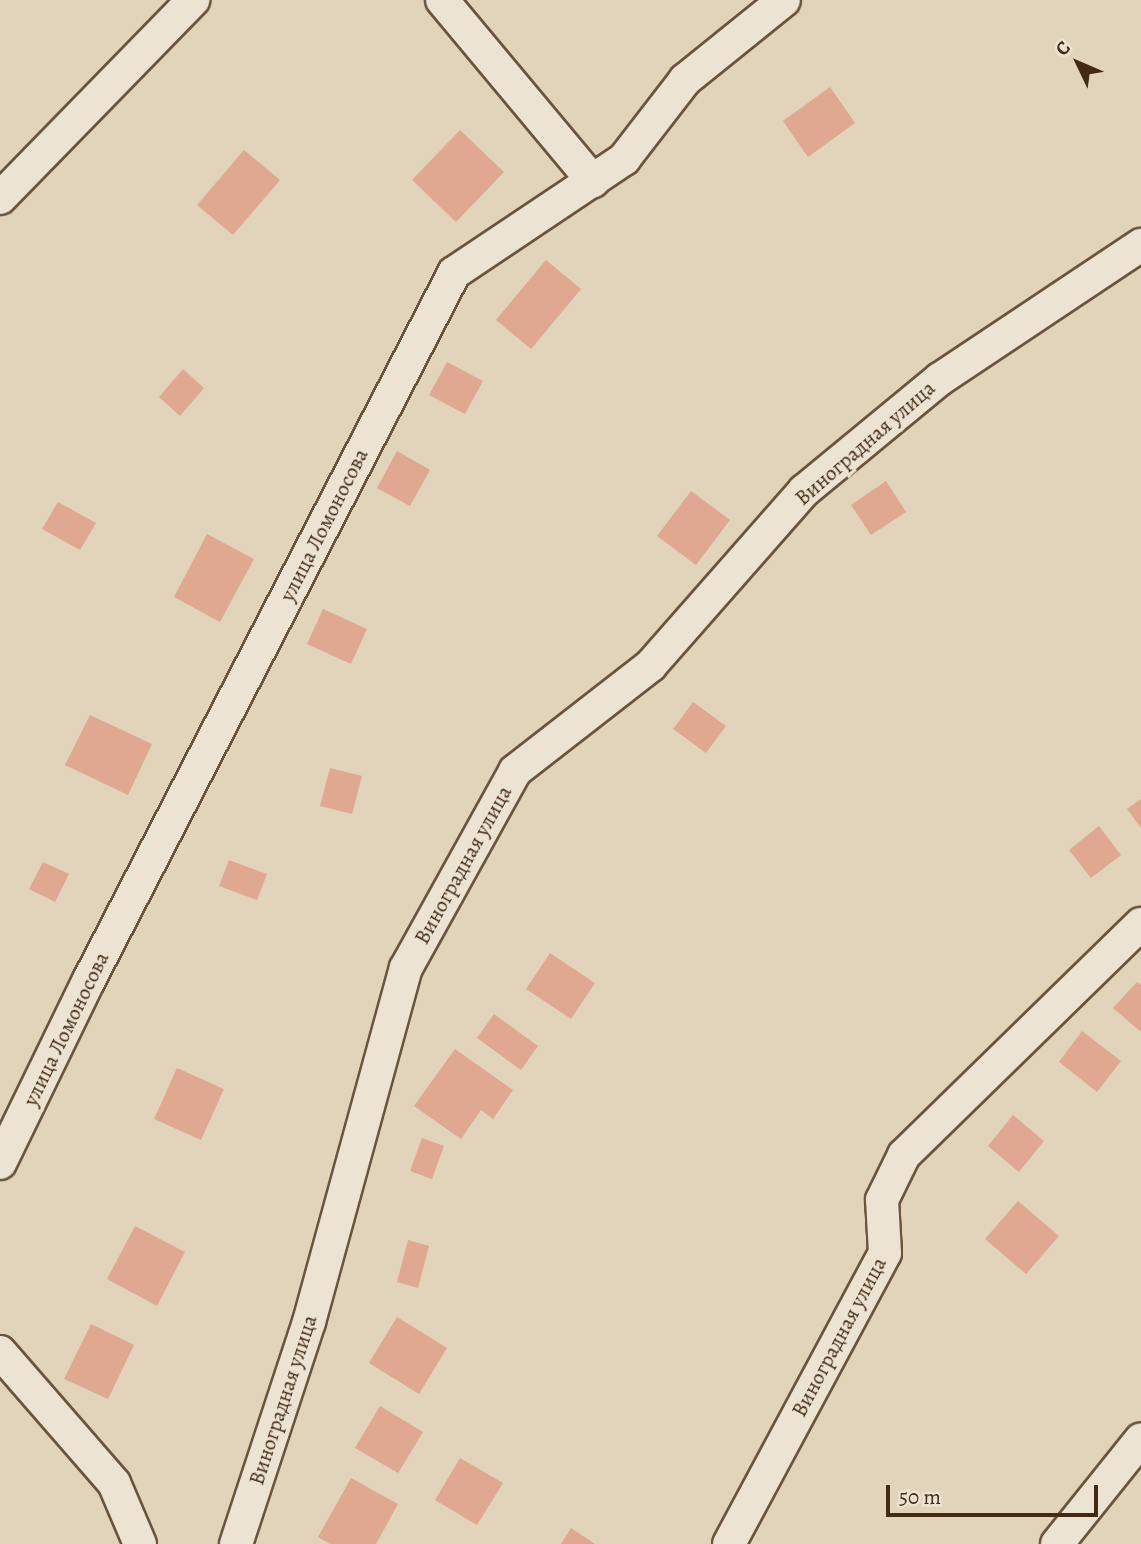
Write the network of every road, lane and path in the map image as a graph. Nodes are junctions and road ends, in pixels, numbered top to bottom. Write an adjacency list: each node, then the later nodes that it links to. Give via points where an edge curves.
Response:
1 (192, 0): 5 (street)
2 (442, 0): 4 (street)
3 (784, 0): 4 (street, улица Ломоносова, via 685,80 624,159)
4 (593, 180): 8 (street, улица Ломоносова, via 454,273 89,980)
5 (0, 198)
6 (1141, 245): 12 (street, Виноградная улица, via 940,379 804,491 651,665 515,771 406,968 309,1322)
7 (1141, 924): 13 (street, Виноградная улица, via 904,1155 882,1200 886,1253)
8 (0, 1163)
9 (0, 1352): 11 (street, via 114,1483)
10 (1141, 1439): 14 (street)
11 (140, 1544)
12 (236, 1544)
13 (729, 1544)
14 (1057, 1544)

